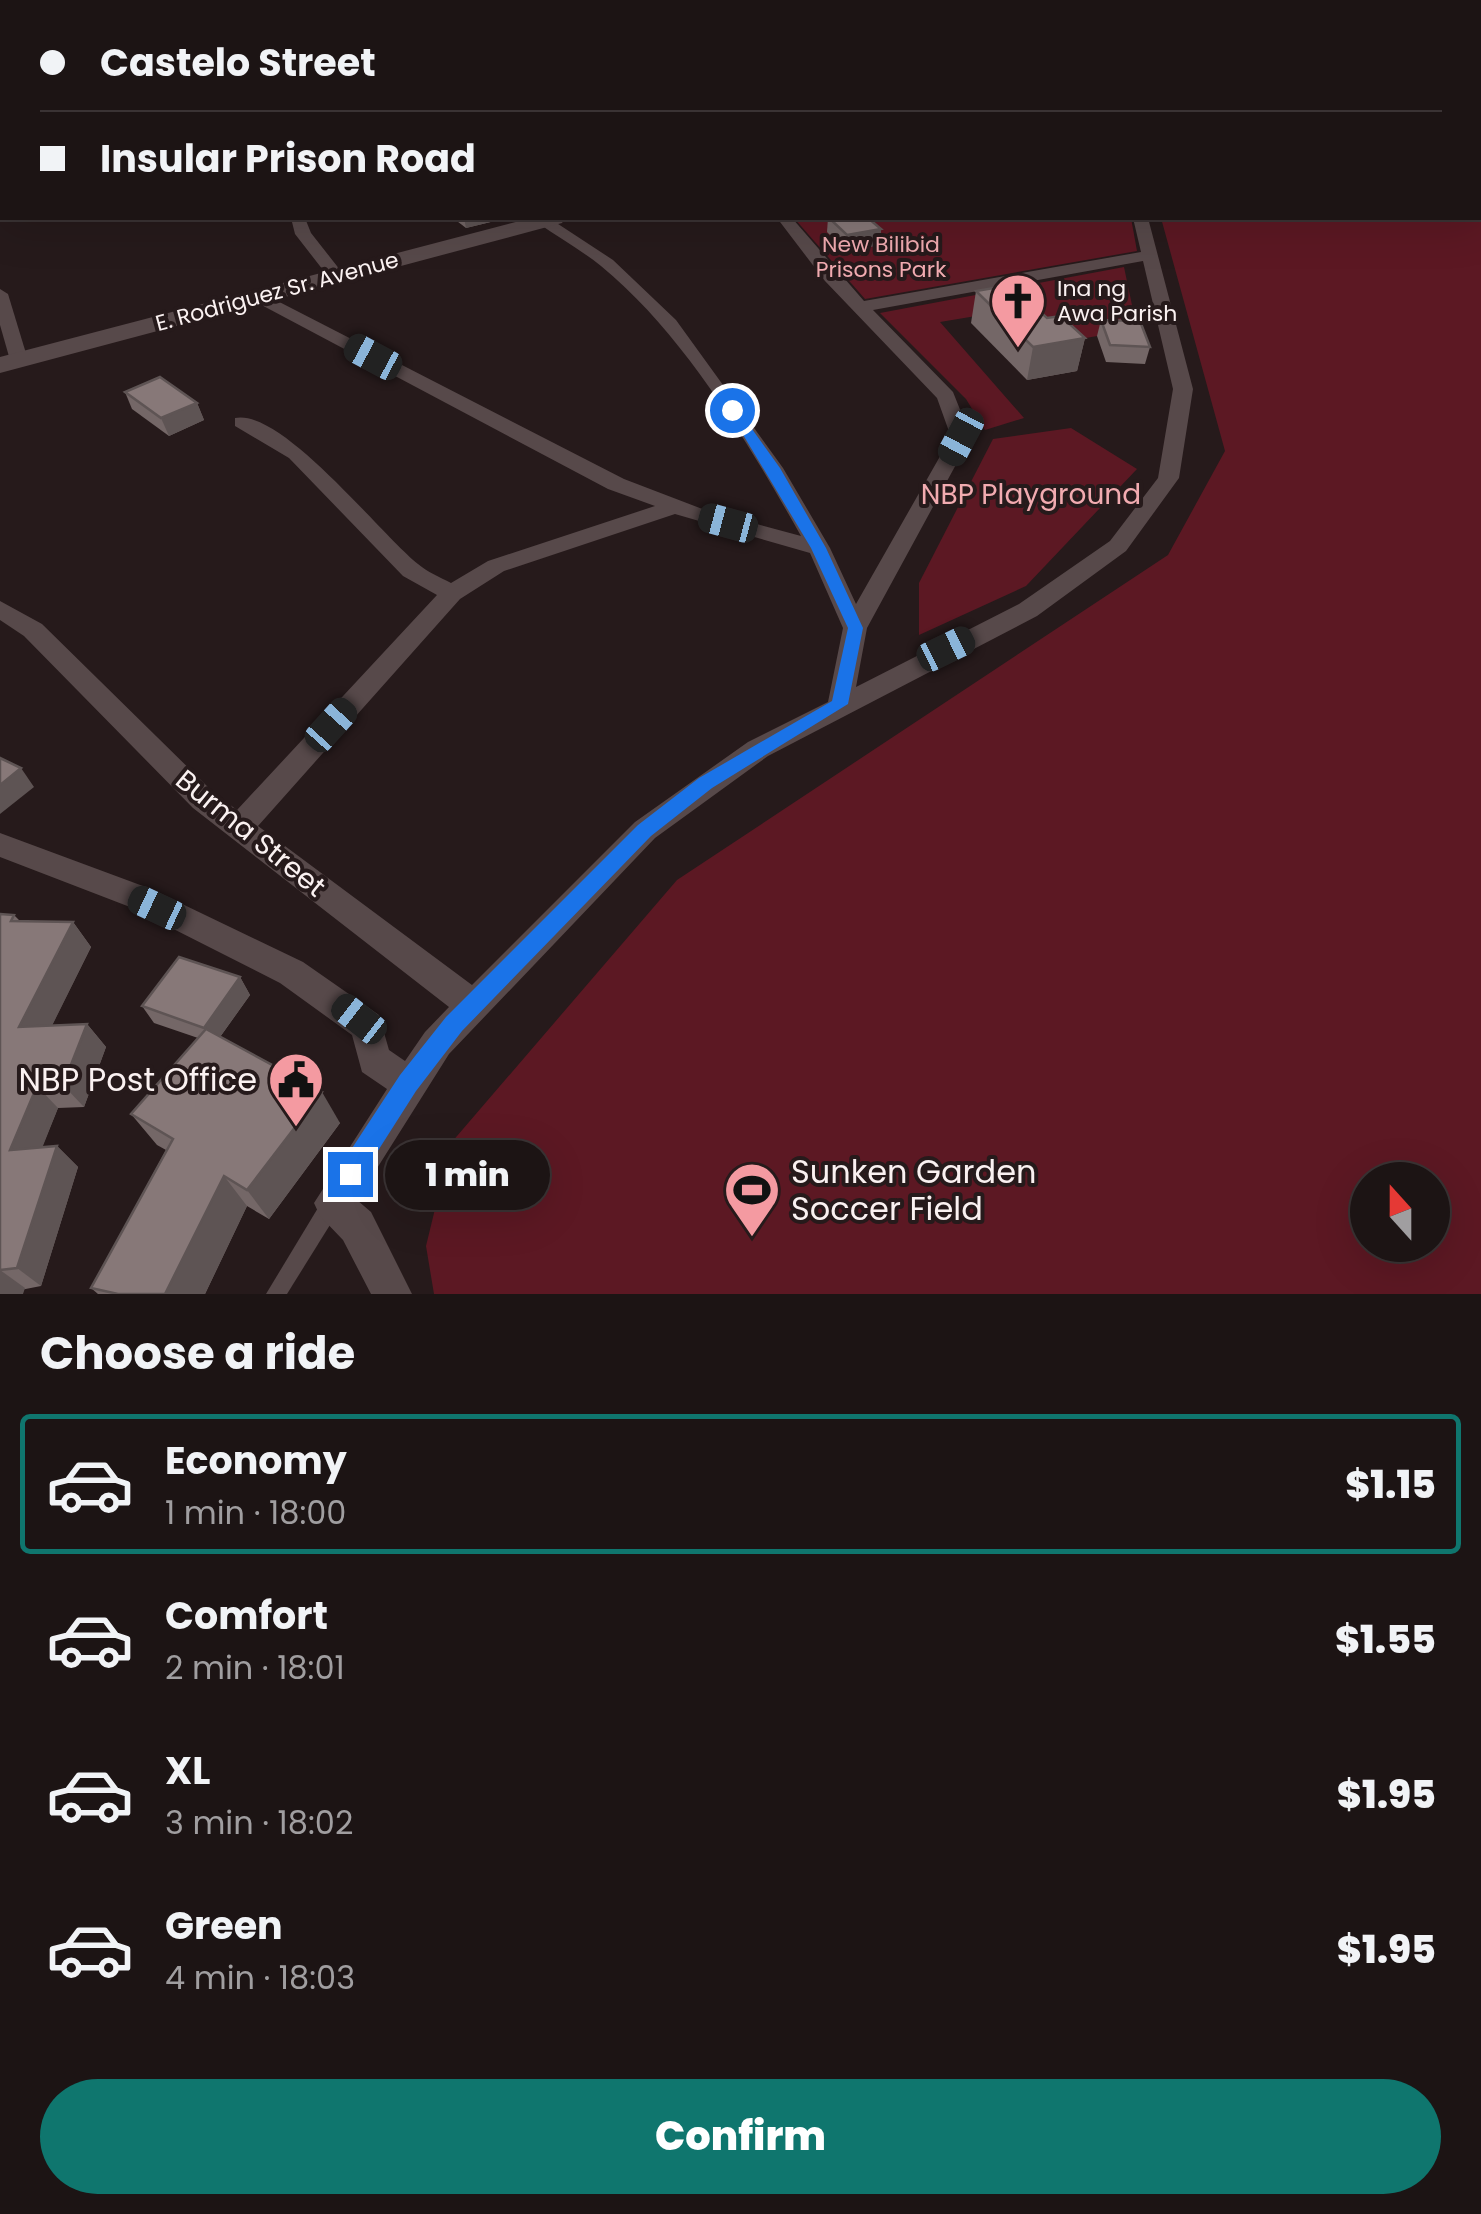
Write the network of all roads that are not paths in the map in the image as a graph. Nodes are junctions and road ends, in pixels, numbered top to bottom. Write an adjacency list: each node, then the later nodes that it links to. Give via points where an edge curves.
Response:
1 (299, 220): 7 (street)
2 (545, 220): 7 (street, E. Rodriguez Sr. Avenue)
3 (550, 220): 14 (street, via 607,262 670,324 773,468)
4 (786, 220): 10 (street)
5 (1141, 220): 6 (street)
6 (1149, 254): 10 (street); 18 (street, via 1183,389 1168,478 1118,546 1028,610)
7 (336, 276): 9 (street, E. Rodriguez Sr. Avenue)
8 (0, 294): 11 (street)
9 (258, 296): 11 (street, E. Rodriguez Sr. Avenue); 13 (street, via 520,436)
10 (861, 307): 17 (street, via 946,396 961,437)
11 (10, 363)
12 (242, 422): 15 (street, via 296,454 411,571)
13 (675, 506): 14 (street); 15 (street, via 496,566)
14 (819, 548): 17 (street)
15 (452, 593): 19 (street)
16 (0, 608): 19 (street, Burma Street, via 34,630)
17 (856, 628): 18 (street)
18 (840, 704): 21 (street, via 745,757 644,830)
19 (238, 828): 21 (street, Burma Street)
20 (0, 845): 22 (street, via 124,893 304,981 367,1026 374,1060)
21 (471, 1004): 22 (street)
22 (408, 1083): 23 (street)
23 (332, 1202): 24 (lane); 25 (street, via 357,1226)
24 (276, 1294)
25 (392, 1294)

